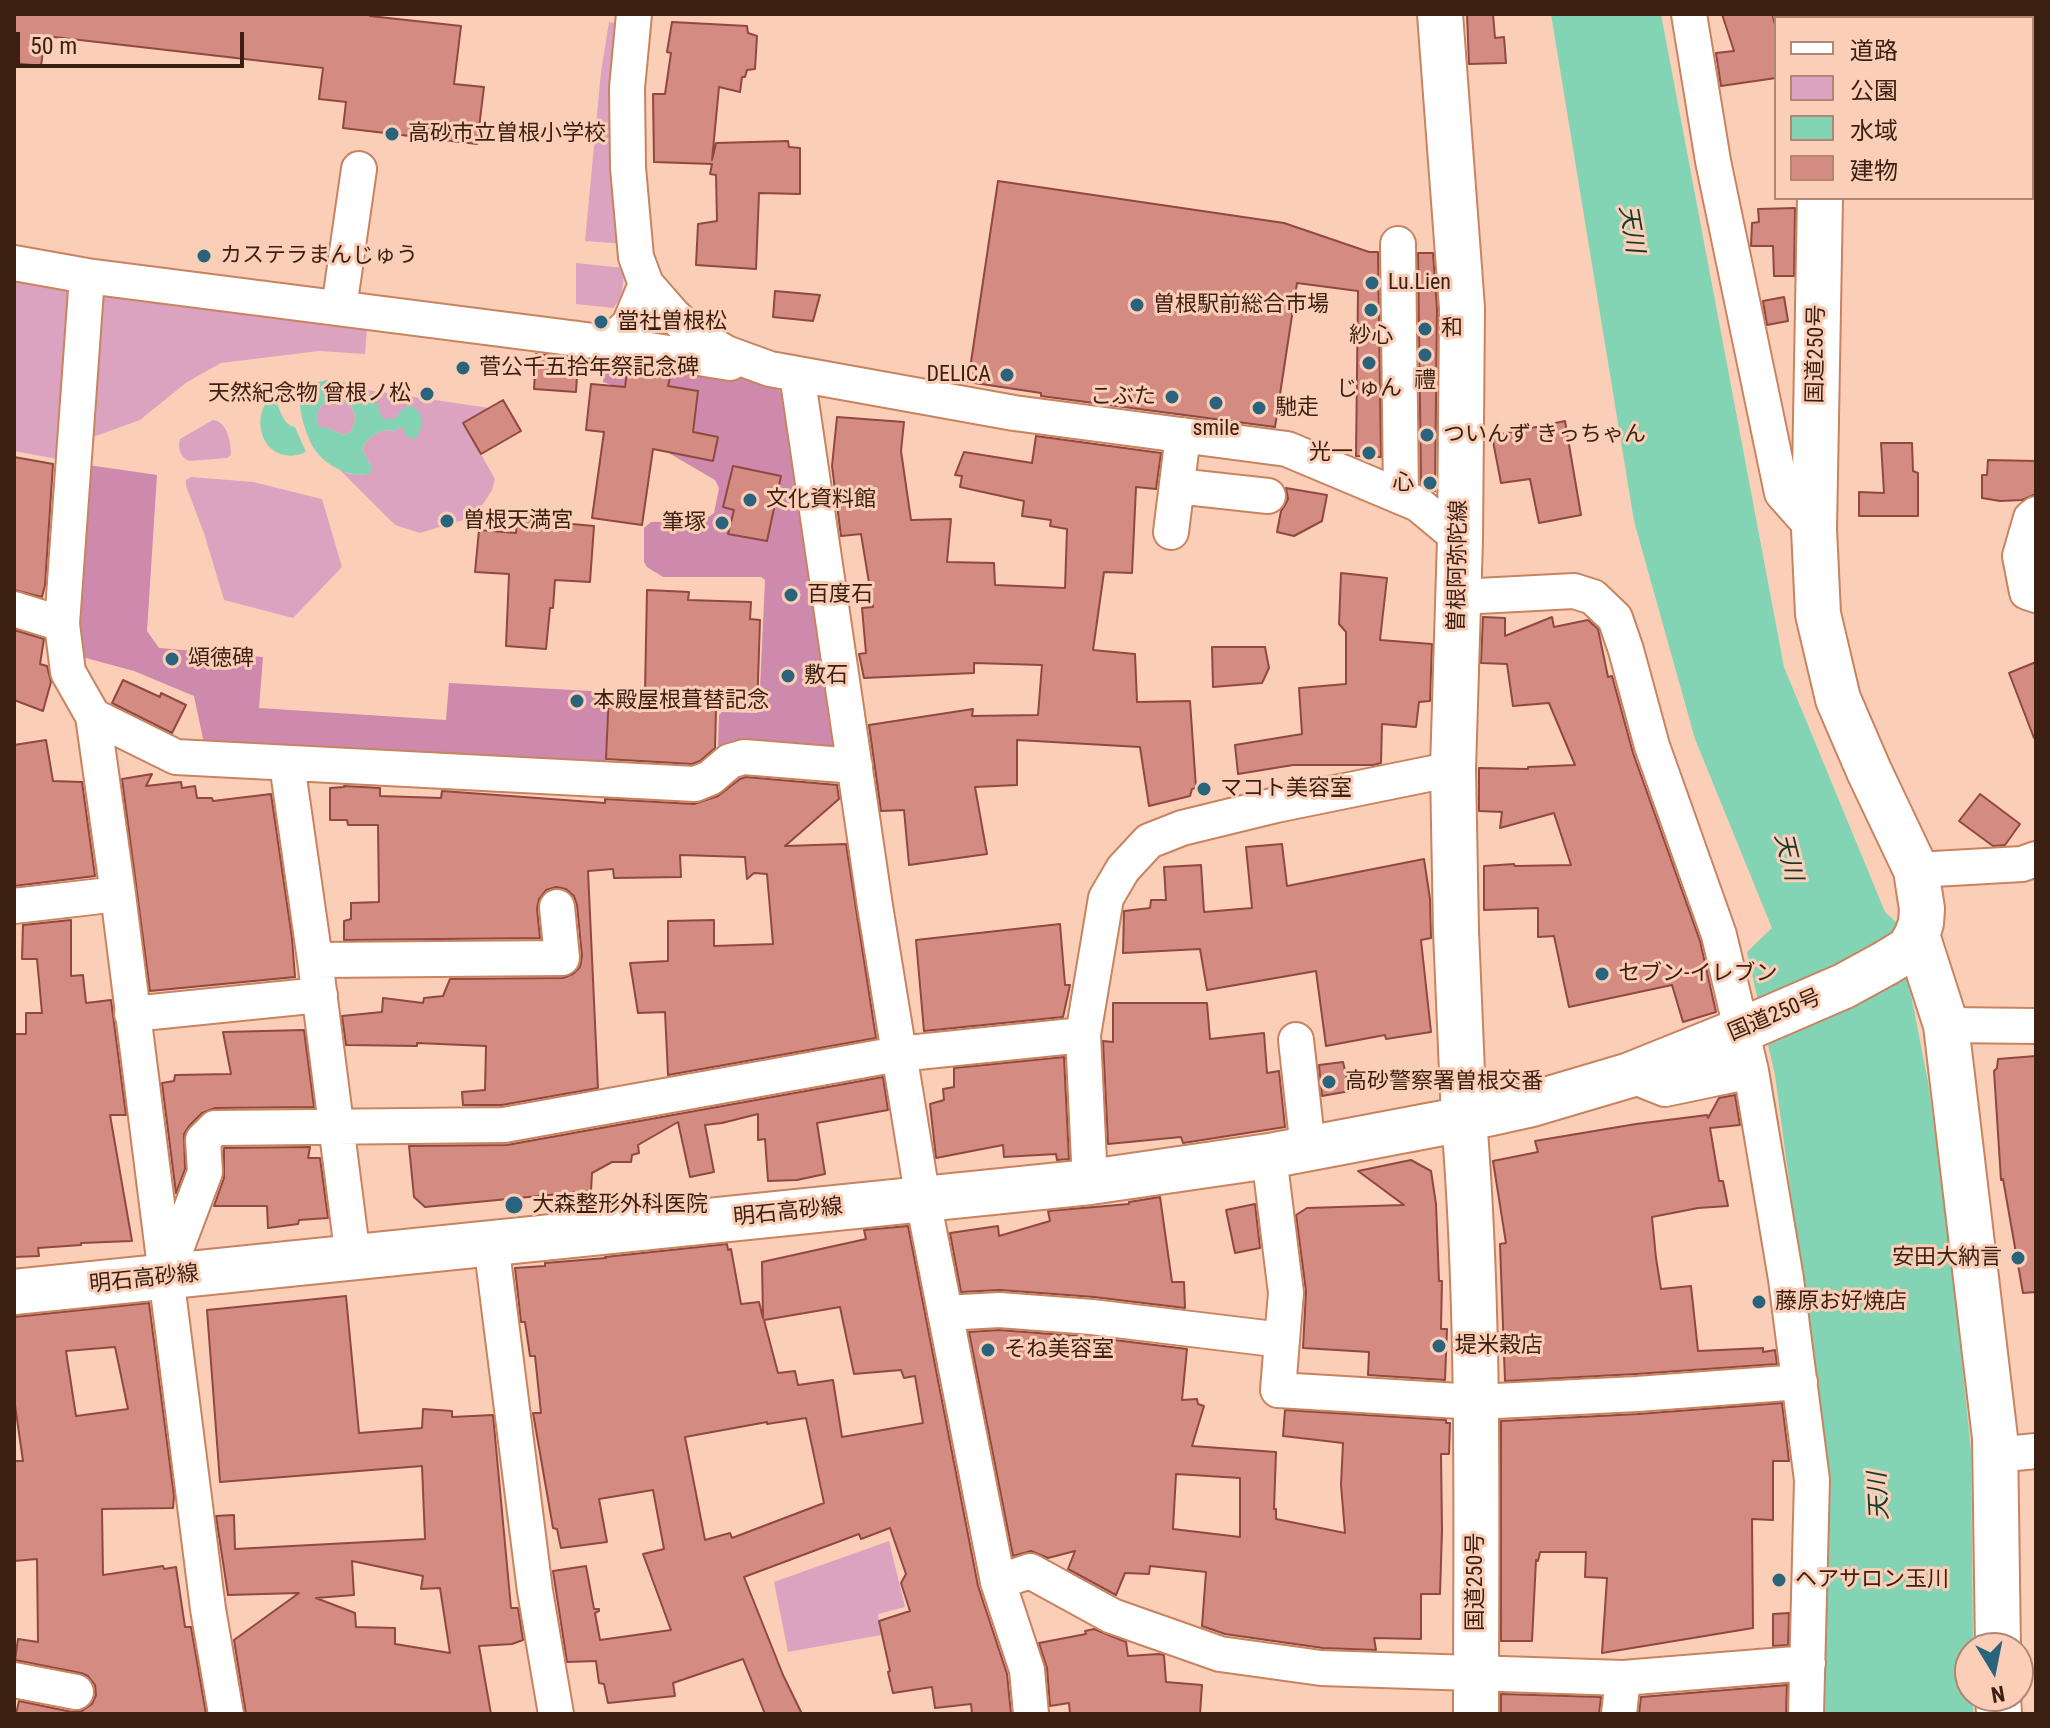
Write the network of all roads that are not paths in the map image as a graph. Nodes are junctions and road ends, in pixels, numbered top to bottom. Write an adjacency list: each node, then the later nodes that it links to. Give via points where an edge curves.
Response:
1 (634, 14): 9 (street, via 627,88 628,168 636,257)
2 (1440, 14): 20 (main road, 曽根阿弥陀線, via 1462,308)
3 (1689, 14): 18 (street, via 1713,161 1778,479 1782,493)
4 (359, 169): 10 (street)
5 (1820, 200): 18 (main road, 国道250号)
6 (1398, 244): 16 (street)
7 (14, 263): 8 (street)
8 (87, 276): 10 (street); 24 (street)
9 (646, 284): 11 (street, via 629,325 619,334); 12 (street, via 695,335 726,353)
10 (339, 308): 11 (street)
11 (594, 341): 12 (street)
12 (784, 372): 13 (street, via 1014,413); 27 (street)
13 (1183, 435): 14 (street); 16 (street, via 1287,449)
14 (1177, 486): 15 (street); 19 (street)
15 (1268, 496)
16 (1401, 497): 20 (street, via 1418,504)
17 (2036, 514): 21 (street, via 2020,556 2027,592)
18 (1814, 529): 30 (main road, 国道250号, via 1818,614 1838,699)
19 (1171, 532)
20 (1460, 539): 22 (main road, 曽根阿弥陀線)
21 (2036, 595)
22 (1459, 597): 28 (main road, 曽根阿弥陀線); 42 (street, via 1574,591 1593,597 1615,618 1652,746 1719,935)
23 (14, 609): 24 (street)
24 (62, 624): 25 (street, via 68,672)
25 (93, 716): 26 (street, via 176,757); 31 (street)
26 (287, 764): 27 (street, via 695,784 744,757); 35 (street)
27 (855, 766): 43 (street)
28 (1453, 769): 40 (street, via 1276,805 1149,841 1106,898); 44 (main road, 曽根阿弥陀線)
29 (2036, 859): 30 (street)
30 (1916, 870): 34 (main road, 国道250号, via 1922,909)
31 (118, 894): 32 (street); 37 (street)
32 (14, 906)
33 (557, 907): 35 (street, via 562,958)
34 (1913, 942): 38 (main road); 42 (main road, 国道250号)
35 (315, 960): 36 (street)
36 (320, 995): 37 (street); 45 (street)
37 (132, 1014): 51 (street)
38 (1946, 1025): 39 (street); 57 (main road, via 1993,1422)
39 (2036, 1026)
40 (1083, 1035): 43 (street); 47 (street)
41 (1296, 1040): 46 (street)
42 (1747, 1043): 44 (main road, 国道250号); 55 (street)
43 (898, 1054): 45 (street, via 504,1125); 48 (street)
44 (1464, 1119): 46 (main road, 明石高砂線); 56 (main road, 国道250号)
45 (336, 1125): 50 (street); 51 (street, via 215,1128 203,1140 205,1172)
46 (1288, 1152): 47 (main road, 明石高砂線); 54 (street)
47 (1090, 1182): 48 (main road, 明石高砂線)
48 (923, 1200): 49 (main road, 明石高砂線); 53 (street)
49 (491, 1243): 50 (main road, 明石高砂線); 66 (street)
50 (353, 1258): 51 (main road, 明石高砂線)
51 (165, 1278): 52 (main road, 明石高砂線); 65 (street)
52 (14, 1292)
53 (945, 1313): 54 (street, via 999,1310 1092,1317); 58 (street)
54 (1282, 1340): 56 (street, via 1278,1390)
55 (1800, 1382): 56 (street); 60 (street, via 1812,1480)
56 (1476, 1402): 64 (main road, 国道250号)
57 (2016, 1453): 59 (main road)
58 (998, 1582): 64 (street, via 1030,1571 1112,1616 1220,1654); 67 (street, via 1027,1670)
59 (1999, 1632)
60 (1808, 1663): 61 (street); 69 (street)
61 (1623, 1678): 64 (street); 68 (street)
62 (14, 1680): 63 (street)
63 (76, 1692)
64 (1476, 1694)
65 (226, 1714)
66 (556, 1714)
67 (1031, 1714)
68 (1619, 1714)
69 (1806, 1714)

